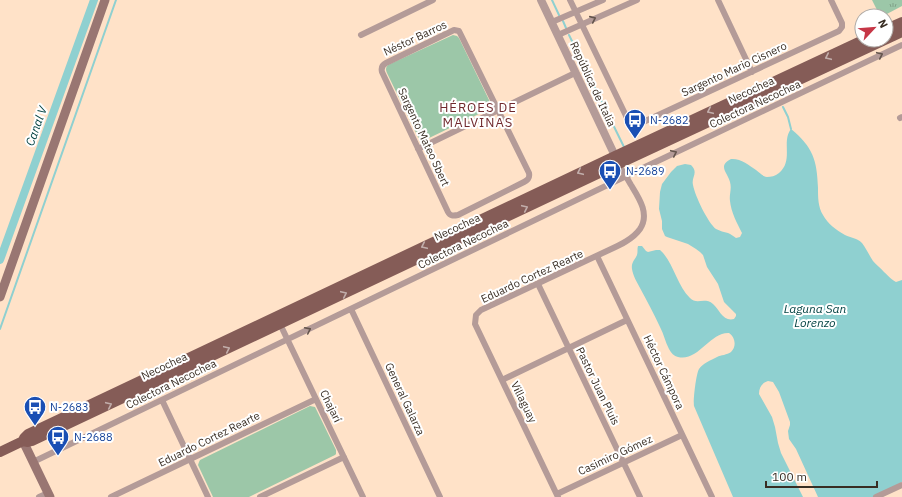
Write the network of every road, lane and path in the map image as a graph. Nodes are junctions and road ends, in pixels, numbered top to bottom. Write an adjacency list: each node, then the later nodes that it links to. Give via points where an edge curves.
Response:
1 (105, 0): 27 (main road)
2 (433, 0): 13 (street)
3 (541, 0): 10 (street, República de Italia)
4 (570, 0): 9 (street, República de Italia)
5 (603, 0): 9 (street)
6 (637, 0): 11 (street, one-way to 6)
7 (718, 0): 18 (street)
8 (831, 0): 18 (street, Sargento Mario Cisnero, via 842,23 837,32)
9 (576, 12): 10 (street); 11 (street, República de Italia)
10 (552, 22): 14 (street, República de Italia)
11 (581, 24): 14 (street); 21 (street, República de Italia)
12 (902, 32): 23 (main road, Necochea)
13 (361, 35)
14 (558, 36): 19 (street, República de Italia)
15 (854, 44): 23 (main road, Necochea, one-way to 23)
16 (902, 45): 24 (street, Colectora Necochea, one-way to 16)
17 (382, 66): 20 (street, Néstor Barros, via 452,31 457,31 462,35); 22 (street, Sargento Mateo Sbert, via 382,72)
18 (752, 72): 21 (street, Sargento Mario Cisnero, via 637,125)
19 (575, 73): 20 (street); 23 (street, República de Italia)
20 (498, 110): 22 (street); 22 (street, Sargento Mateo Sbert, via 529,173 529,178 458,215 452,216 448,212)
21 (632, 125)
22 (418, 149)
23 (616, 160): 24 (street, República de Italia); 31 (main road, Necochea, one-way to 23); 38 (main road, Necochea, one-way to 38, via 28,434)
24 (626, 176): 25 (street, Eduardo Cortez Rearte, via 643,208 643,224 633,236); 28 (street, Colectora Necochea)
25 (597, 256): 26 (street, Eduardo Cortez Rearte); 30 (street, Héctor Cámpora)
26 (538, 284): 29 (street, Eduardo Cortez Rearte, via 481,310); 33 (street, Pastor Juan Pluis)
27 (0, 297)
28 (351, 309): 32 (street, Colectora Necochea, one-way to 28); 51 (street, General Galarza)
29 (476, 315): 34 (street, Villaguay, via 475,324)
30 (627, 320): 33 (street); 37 (street, Héctor Cámpora)
31 (280, 324): 32 (street, Chajarí); 38 (main road, Necochea, one-way to 31, via 32,441)
32 (288, 339): 35 (street, Chajarí); 36 (street, Colectora Necochea)
33 (569, 348): 34 (street); 43 (street, Pastor Juan Pluis)
34 (502, 380): 45 (street, Villaguay)
35 (316, 399): 40 (street, Chajarí); 41 (street, Eduardo Cortez Rearte)
36 (162, 400): 41 (street); 42 (street, Colectora Necochea)
37 (682, 434): 43 (street, Casimiro Gómez); 53 (street, Héctor Cámpora)
38 (23, 441): 39 (main road, Necochea); 42 (main road)
39 (0, 452)
40 (344, 458): 49 (street); 50 (street, Chajarí)
41 (190, 459): 47 (street, Eduardo Cortez Rearte); 48 (street)
42 (33, 462): 46 (main road)
43 (623, 462): 45 (street, Casimiro Gómez); 52 (street, Pastor Juan Pluis)
44 (902, 485): 54 (street)
45 (557, 495)
46 (45, 496)
47 (111, 497)
48 (208, 497)
49 (260, 497)
50 (363, 497)
51 (440, 497)
52 (640, 497)
53 (712, 497)
54 (876, 497)

